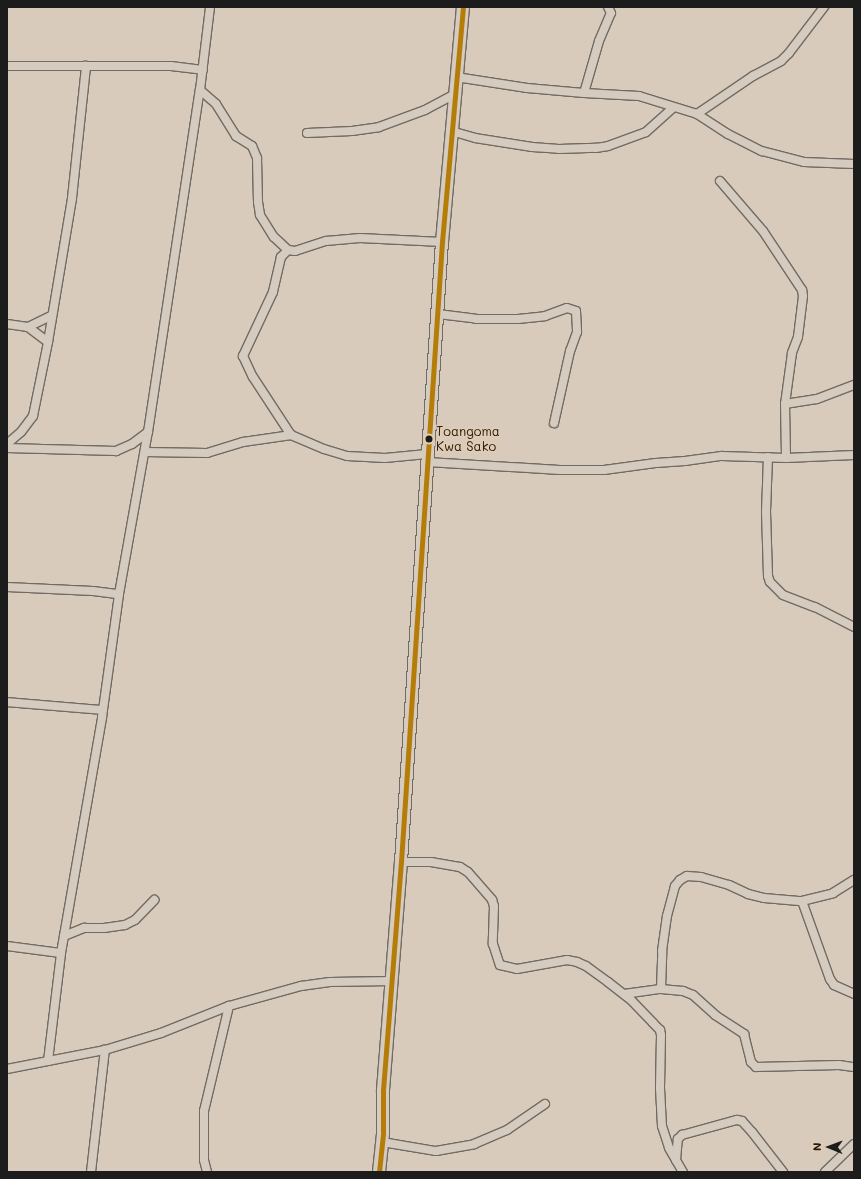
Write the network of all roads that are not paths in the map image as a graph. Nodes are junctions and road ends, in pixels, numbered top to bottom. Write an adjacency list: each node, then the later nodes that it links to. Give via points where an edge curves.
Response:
1 (210, 7): 7 (street)
2 (463, 7): 8 (main road)
3 (608, 7): 10 (street, via 611,13 599,41)
4 (824, 7): 13 (street, via 781,61 753,76)
5 (7, 66): 6 (street)
6 (86, 66): 7 (street, via 171,66); 21 (street, via 72,198)
7 (203, 70): 9 (street)
8 (456, 77): 10 (street, via 527,88); 11 (main road)
9 (200, 90): 19 (street, via 216,104 236,136 252,146 257,158 260,215 274,237); 28 (street)
10 (584, 93): 12 (street, via 639,96)
11 (455, 94): 14 (main road); 15 (street, via 425,110 379,127)
12 (673, 108): 13 (street); 14 (street, via 646,132 596,148 532,147 476,138)
13 (697, 114): 16 (street, via 734,138 762,151 804,162)
14 (452, 131): 18 (main road)
15 (308, 133)
16 (854, 164)
17 (720, 181): 26 (street, via 763,231 802,290 804,304 798,337 792,353)
18 (442, 242): 19 (street, via 360,238 326,241 295,251); 20 (main road)
19 (288, 250): 29 (street, via 281,257 273,292 243,356 253,377)
20 (438, 314): 27 (street, via 476,319 518,319 545,316 567,308 576,311 577,332 570,351); 35 (main road)
21 (51, 316): 23 (street); 24 (street)
22 (7, 324): 23 (street)
23 (28, 327): 24 (street)
24 (48, 342): 30 (street, via 33,416 21,432)
25 (854, 385): 26 (street, via 817,399)
26 (786, 404): 36 (street)
27 (554, 423)
28 (148, 432): 31 (street, via 132,444 116,451); 32 (street)
29 (291, 435): 32 (street, via 243,442 207,453); 35 (street, via 347,456)
30 (7, 444)
31 (7, 448)
32 (145, 452): 38 (street)
33 (854, 455): 36 (street)
34 (768, 457): 35 (street, via 722,456 604,470 560,470); 36 (street); 39 (street, via 766,512 770,582 783,594)
35 (427, 458): 42 (main road)
36 (786, 458)
37 (7, 587): 38 (street)
38 (119, 594): 41 (street)
39 (854, 627)
40 (7, 702): 41 (street)
41 (103, 710): 46 (street)
42 (401, 862): 49 (main road); 51 (street, via 431,862 460,867 468,872 492,900 492,944 500,965 517,969 567,960 577,962)
43 (854, 880): 45 (street, via 832,893)
44 (154, 900): 46 (street, via 135,920 125,926 84,928)
45 (802, 901): 50 (street, via 753,896 729,884 701,877 687,876 680,880 675,886 667,916 662,951); 52 (street, via 830,979 841,990)
46 (64, 936): 48 (street)
47 (7, 946): 48 (street)
48 (61, 953): 55 (street)
49 (392, 981): 53 (street, via 330,982 301,986); 59 (main road, via 383,1090)
50 (661, 989): 51 (street); 56 (street, via 683,991 693,995 715,1015 744,1034 751,1062 756,1067)
51 (624, 994): 61 (street, via 660,1030 662,1126)
52 (854, 994)
53 (229, 1006): 54 (street, via 161,1033); 63 (street, via 204,1111 204,1160)
54 (105, 1050): 55 (street); 62 (street)
55 (48, 1061): 57 (street)
56 (854, 1067)
57 (7, 1069)
58 (545, 1104): 59 (street, via 507,1130 474,1144 436,1150)
59 (382, 1142): 64 (main road)
60 (854, 1144): 67 (street)
61 (676, 1161): 65 (street); 66 (street, via 678,1139 682,1135 742,1120)
62 (91, 1172)
63 (207, 1172)
64 (379, 1172)
65 (683, 1172)
66 (783, 1172)
67 (825, 1172)

